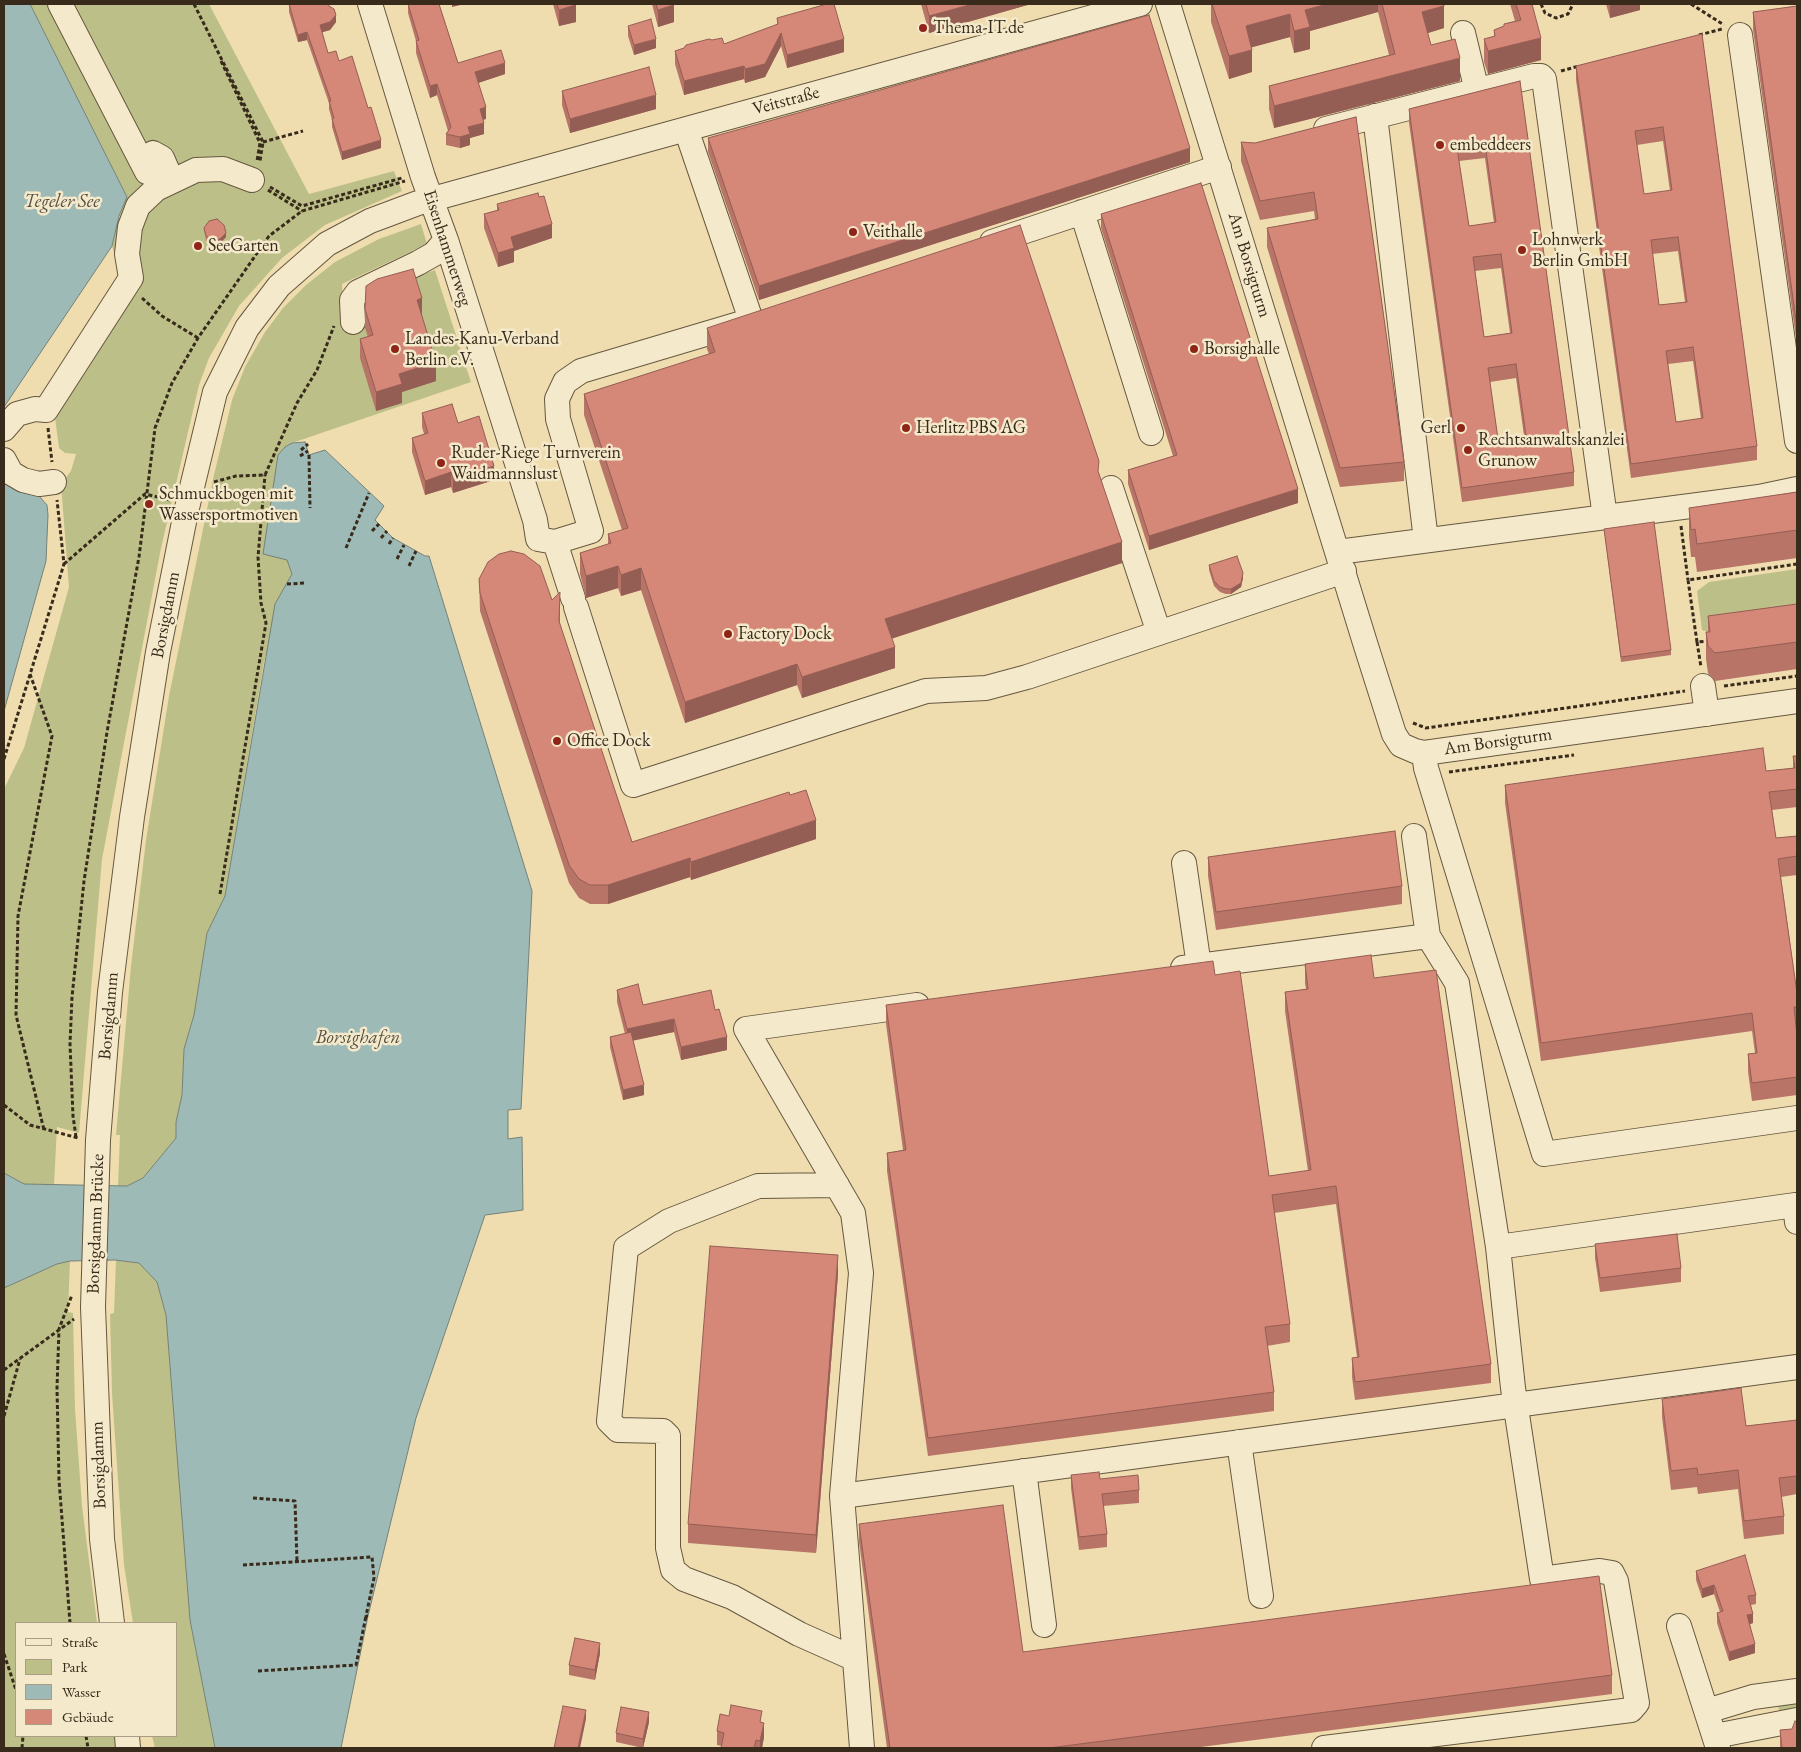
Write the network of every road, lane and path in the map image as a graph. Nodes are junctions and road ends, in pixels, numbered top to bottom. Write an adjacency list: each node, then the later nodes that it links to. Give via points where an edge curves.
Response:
1 (60, 4): 21 (street)
2 (193, 4): 17 (path, via 263,142)
3 (370, 4): 20 (street, Eisenhammerweg)
4 (1140, 4): 16 (street, Veitstraße)
5 (1168, 4): 19 (street, Am Borsigturm)
6 (1540, 4): 7 (path, via 1545,13 1556,18 1568,14)
7 (1573, 4)
8 (1691, 4): 11 (path, via 1728,28)
9 (1463, 34): 14 (street)
10 (1740, 35): 34 (street)
11 (1691, 37)
12 (1588, 64): 13 (path)
13 (1541, 76): 14 (street); 47 (street, via 1545,86)
14 (1476, 91): 15 (street)
15 (1375, 116): 18 (street); 54 (street)
16 (686, 129): 23 (street, Veitstraße); 55 (street, via 761,317 581,370 565,382 557,400 558,419 591,531)
17 (303, 131)
18 (1309, 133)
19 (1218, 167): 25 (street); 61 (street, Am Borsigturm)
20 (415, 176): 23 (street, Eisenhammerweg); 24 (path); 24 (path)
21 (154, 177): 22 (street, via 223,169); 28 (street, via 130,227 127,254)
22 (252, 180): 24 (path)
23 (431, 199): 26 (street, Eisenhammerweg); 45 (street, Borsigdamm, via 370,221 328,244 279,286 247,328 216,392)
24 (302, 208): 30 (path, via 269,236)
25 (1082, 212): 27 (street); 33 (street)
26 (446, 240): 29 (street, via 434,254 358,292); 55 (street, Eisenhammerweg, via 535,520 538,539)
27 (968, 250)
28 (131, 278): 30 (path, via 143,298 162,316); 31 (street)
29 (344, 323): 39 (path, via 297,403)
30 (198, 338): 44 (path, via 172,383 155,428)
31 (46, 410): 32 (street, via 35,409 18,414); 40 (path)
32 (4, 429)
33 (1151, 433)
34 (1797, 441)
35 (308, 444): 36 (path)
36 (301, 450)
37 (300, 456): 46 (path, via 309,453)
38 (4, 460): 40 (street, via 11,473 23,480 39,484)
39 (265, 475): 45 (path, via 236,476 216,481); 80 (path, via 258,557 261,603 266,623)
40 (54, 482): 62 (path)
41 (1111, 488): 68 (street)
42 (1797, 489): 47 (street)
43 (368, 493): 58 (path)
44 (145, 494): 62 (path); 87 (path, via 139,557 84,881 70,1044 77,1138)
45 (190, 496): 88 (street, Borsigdamm, via 158,652 132,817 110,992)
46 (310, 508)
47 (1605, 517): 54 (street)
48 (1680, 520): 65 (path)
49 (380, 524): 50 (path)
50 (372, 531)
51 (387, 531): 52 (path)
52 (381, 538)
53 (393, 538): 56 (path)
54 (1426, 540): 61 (street)
55 (556, 542): 68 (street, via 633,784 926,691 986,688)
56 (389, 544)
57 (404, 546): 60 (path)
58 (346, 548)
59 (416, 551): 64 (path)
60 (397, 560)
61 (1341, 561): 68 (street); 76 (street, Am Borsigturm, via 1394,734 1406,748)
62 (64, 564): 70 (path)
63 (1797, 564): 65 (path)
64 (409, 566)
65 (1688, 580): 69 (path, via 1698,642)
66 (306, 583): 67 (path)
67 (287, 584)
68 (1158, 633)
69 (1716, 640)
70 (30, 674): 77 (path); 87 (path, via 52,736 18,916 16,1015)
71 (1797, 676): 72 (path)
72 (1703, 687): 74 (street); 75 (path, via 1426,728 1413,723)
73 (1797, 701): 74 (street, Am Borsigturm, via 1764,714)
74 (1707, 714): 76 (street, Am Borsigturm)
75 (1408, 717)
76 (1424, 752): 86 (street, via 1426,768 1544,1154)
77 (4, 759)
78 (1414, 836): 81 (street)
79 (1184, 863): 82 (street)
80 (220, 894)
81 (1428, 936): 82 (street); 91 (street, via 1457,983)
82 (1199, 966): 83 (street)
83 (1160, 972)
84 (943, 1002): 89 (street, via 746,1029)
85 (4, 1105): 87 (path, via 30,1125)
86 (1797, 1118)
87 (44, 1130)
88 (98, 1140): 93 (street, Borsigdamm Brücke)
89 (837, 1186): 102 (street, via 853,1213 861,1273); 112 (street, via 758,1186 669,1222 626,1248 609,1421 618,1430 663,1432 668,1436 668,1548 673,1570 684,1579 732,1597 799,1634)
90 (1796, 1210): 91 (street)
91 (1498, 1247): 98 (street)
92 (74, 1290): 94 (path)
93 (93, 1307): 108 (street, Borsigdamm, via 102,1539)
94 (59, 1329): 95 (path); 107 (path, via 58,1480)
95 (20, 1358): 97 (path); 99 (path)
96 (1797, 1367): 98 (street)
97 (4, 1370)
98 (1516, 1406): 100 (street); 120 (street, via 1542,1579 1600,1571 1612,1573 1637,1702 1631,1710)
99 (4, 1416)
100 (1239, 1442): 101 (street); 106 (street)
101 (1024, 1471): 102 (street); 109 (street)
102 (842, 1496): 112 (street)
103 (253, 1498): 104 (path, via 295,1501)
104 (297, 1562): 105 (path); 113 (path, via 372,1558 374,1578 356,1665)
105 (243, 1565)
106 (1261, 1596)
107 (70, 1622)
108 (112, 1622)
109 (1044, 1624)
110 (1679, 1626): 116 (street)
111 (4, 1654): 114 (path)
112 (855, 1659): 119 (street)
113 (258, 1671)
114 (15, 1687)
115 (1797, 1691): 116 (street, via 1753,1697)
116 (1707, 1711): 118 (street)
117 (1797, 1720): 118 (street)
118 (1717, 1742)
119 (862, 1748)
120 (1324, 1748)

